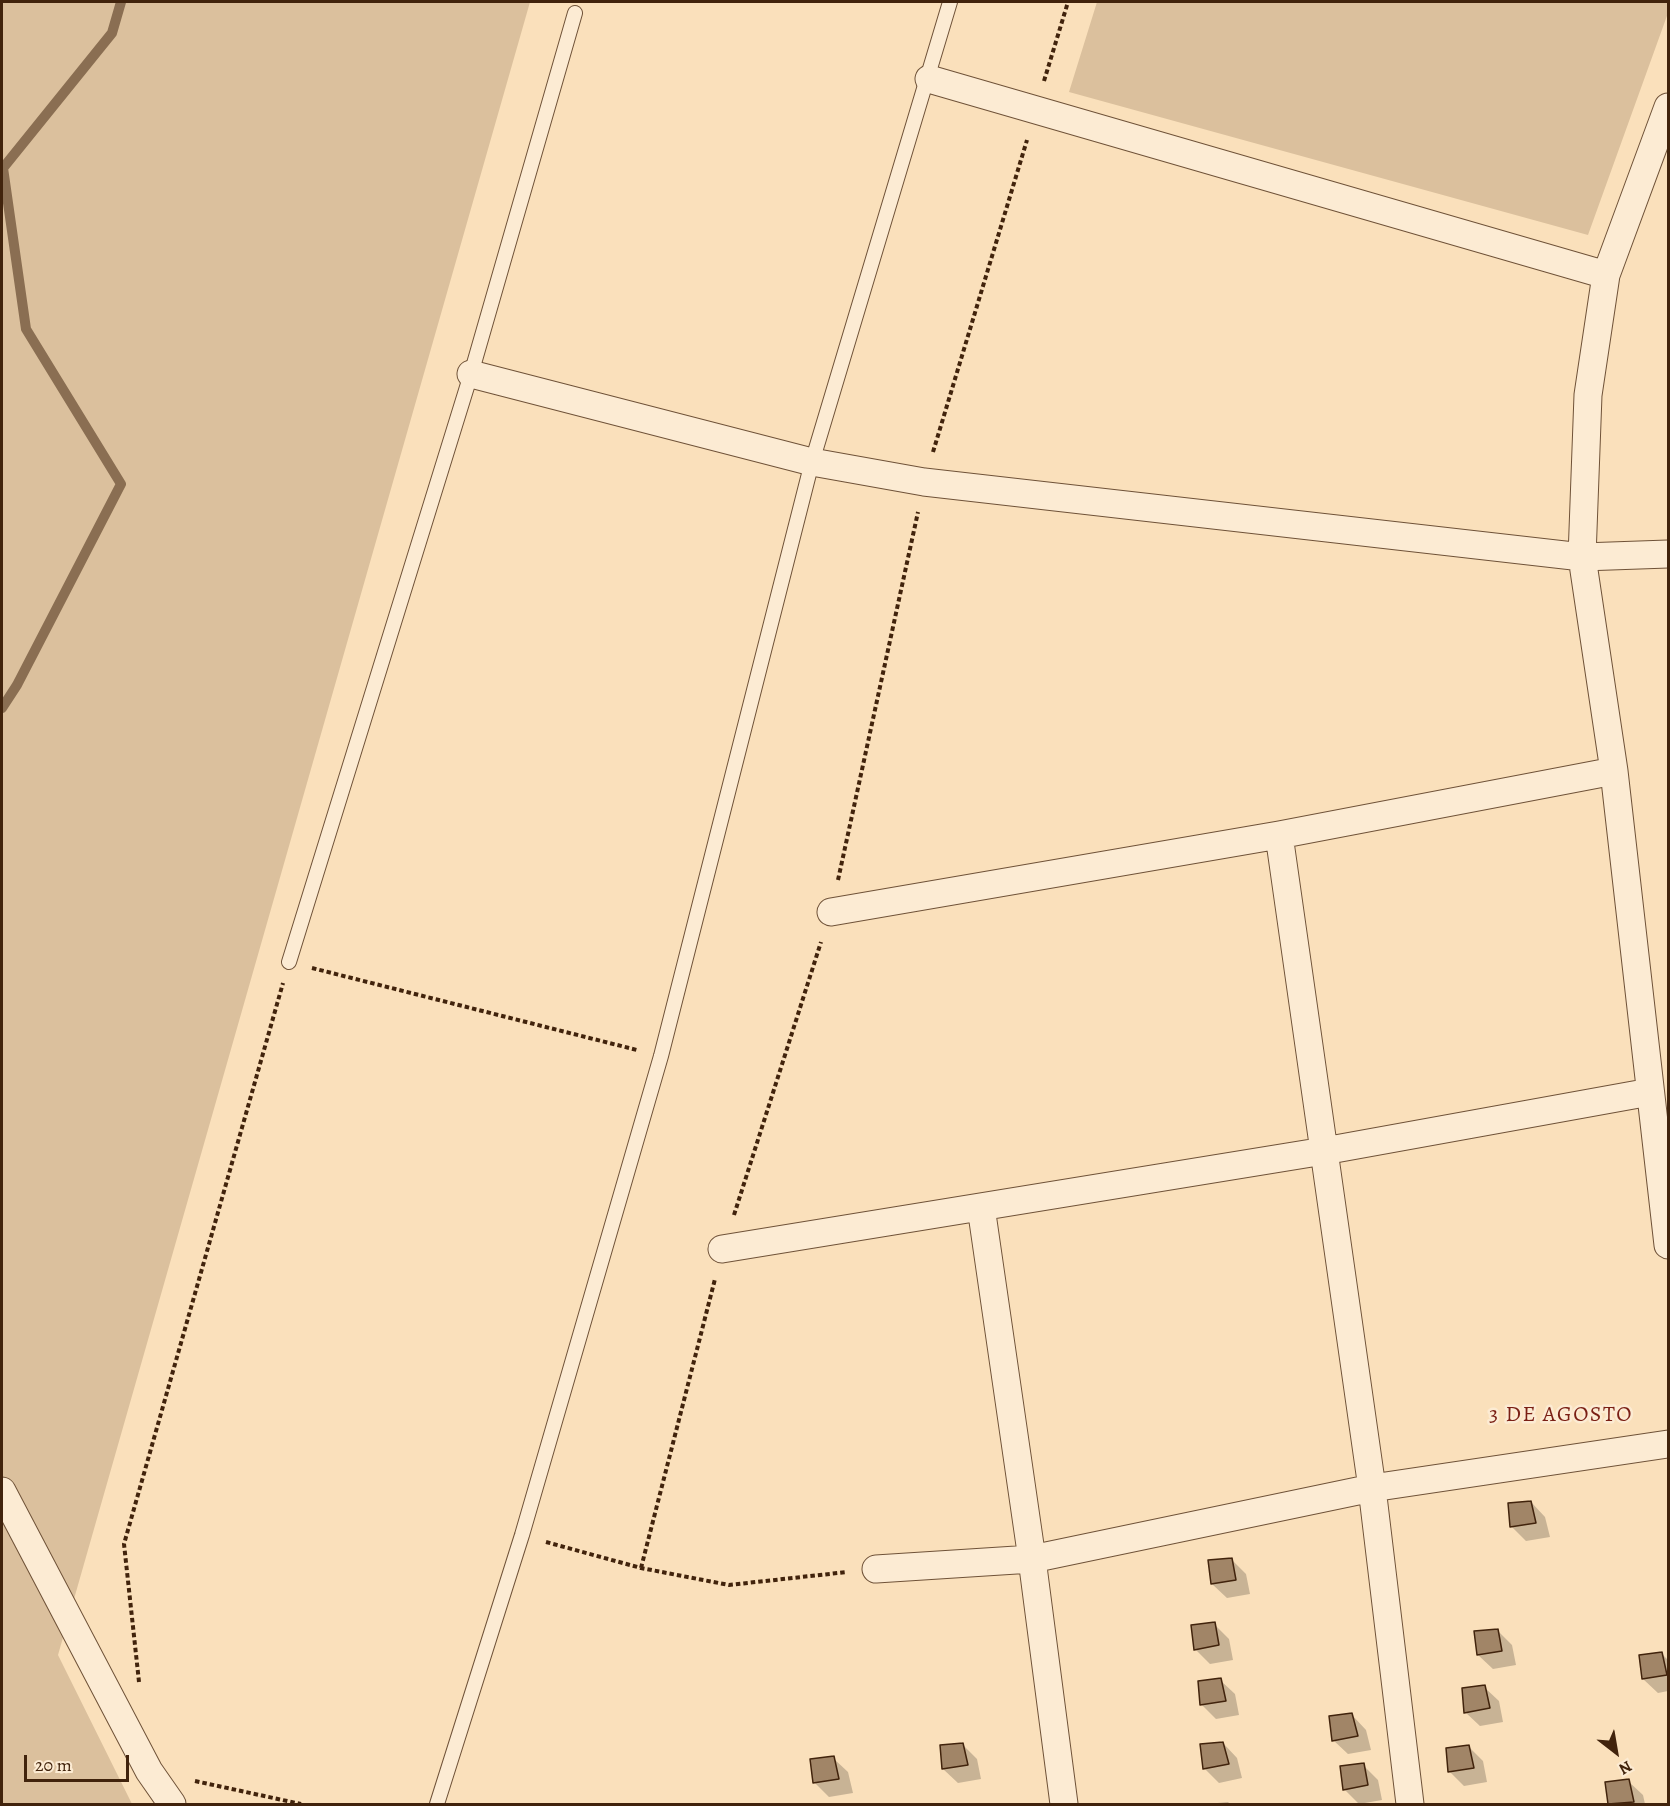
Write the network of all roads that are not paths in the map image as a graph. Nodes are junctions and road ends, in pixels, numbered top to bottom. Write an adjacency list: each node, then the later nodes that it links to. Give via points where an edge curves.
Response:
1 (950, 2): 3 (lane)
2 (575, 13): 6 (lane)
3 (929, 79): 5 (street); 7 (lane)
4 (1668, 107): 5 (street)
5 (1606, 275): 9 (street, via 1588,395)
6 (471, 374): 7 (street); 13 (lane)
7 (812, 462): 9 (street, via 924,482); 26 (lane, via 661,1056 522,1535)
8 (1668, 554): 9 (street)
9 (1582, 557): 10 (street)
10 (1614, 771): 11 (street); 14 (street)
11 (1279, 835): 12 (street); 15 (street)
12 (831, 912)
13 (289, 962)
14 (1650, 1092): 15 (street); 16 (street)
15 (1324, 1151): 17 (street); 21 (street)
16 (1664, 1155): 18 (street)
17 (981, 1207): 19 (street); 23 (street)
18 (1668, 1245)
19 (722, 1250)
20 (1668, 1444): 21 (street)
21 (1372, 1488): 23 (street); 28 (street)
22 (2, 1491): 25 (street, via 149,1771)
23 (1032, 1559): 24 (street); 27 (street)
24 (876, 1569)
25 (172, 1804)
26 (437, 1804)
27 (1064, 1804)
28 (1410, 1804)

